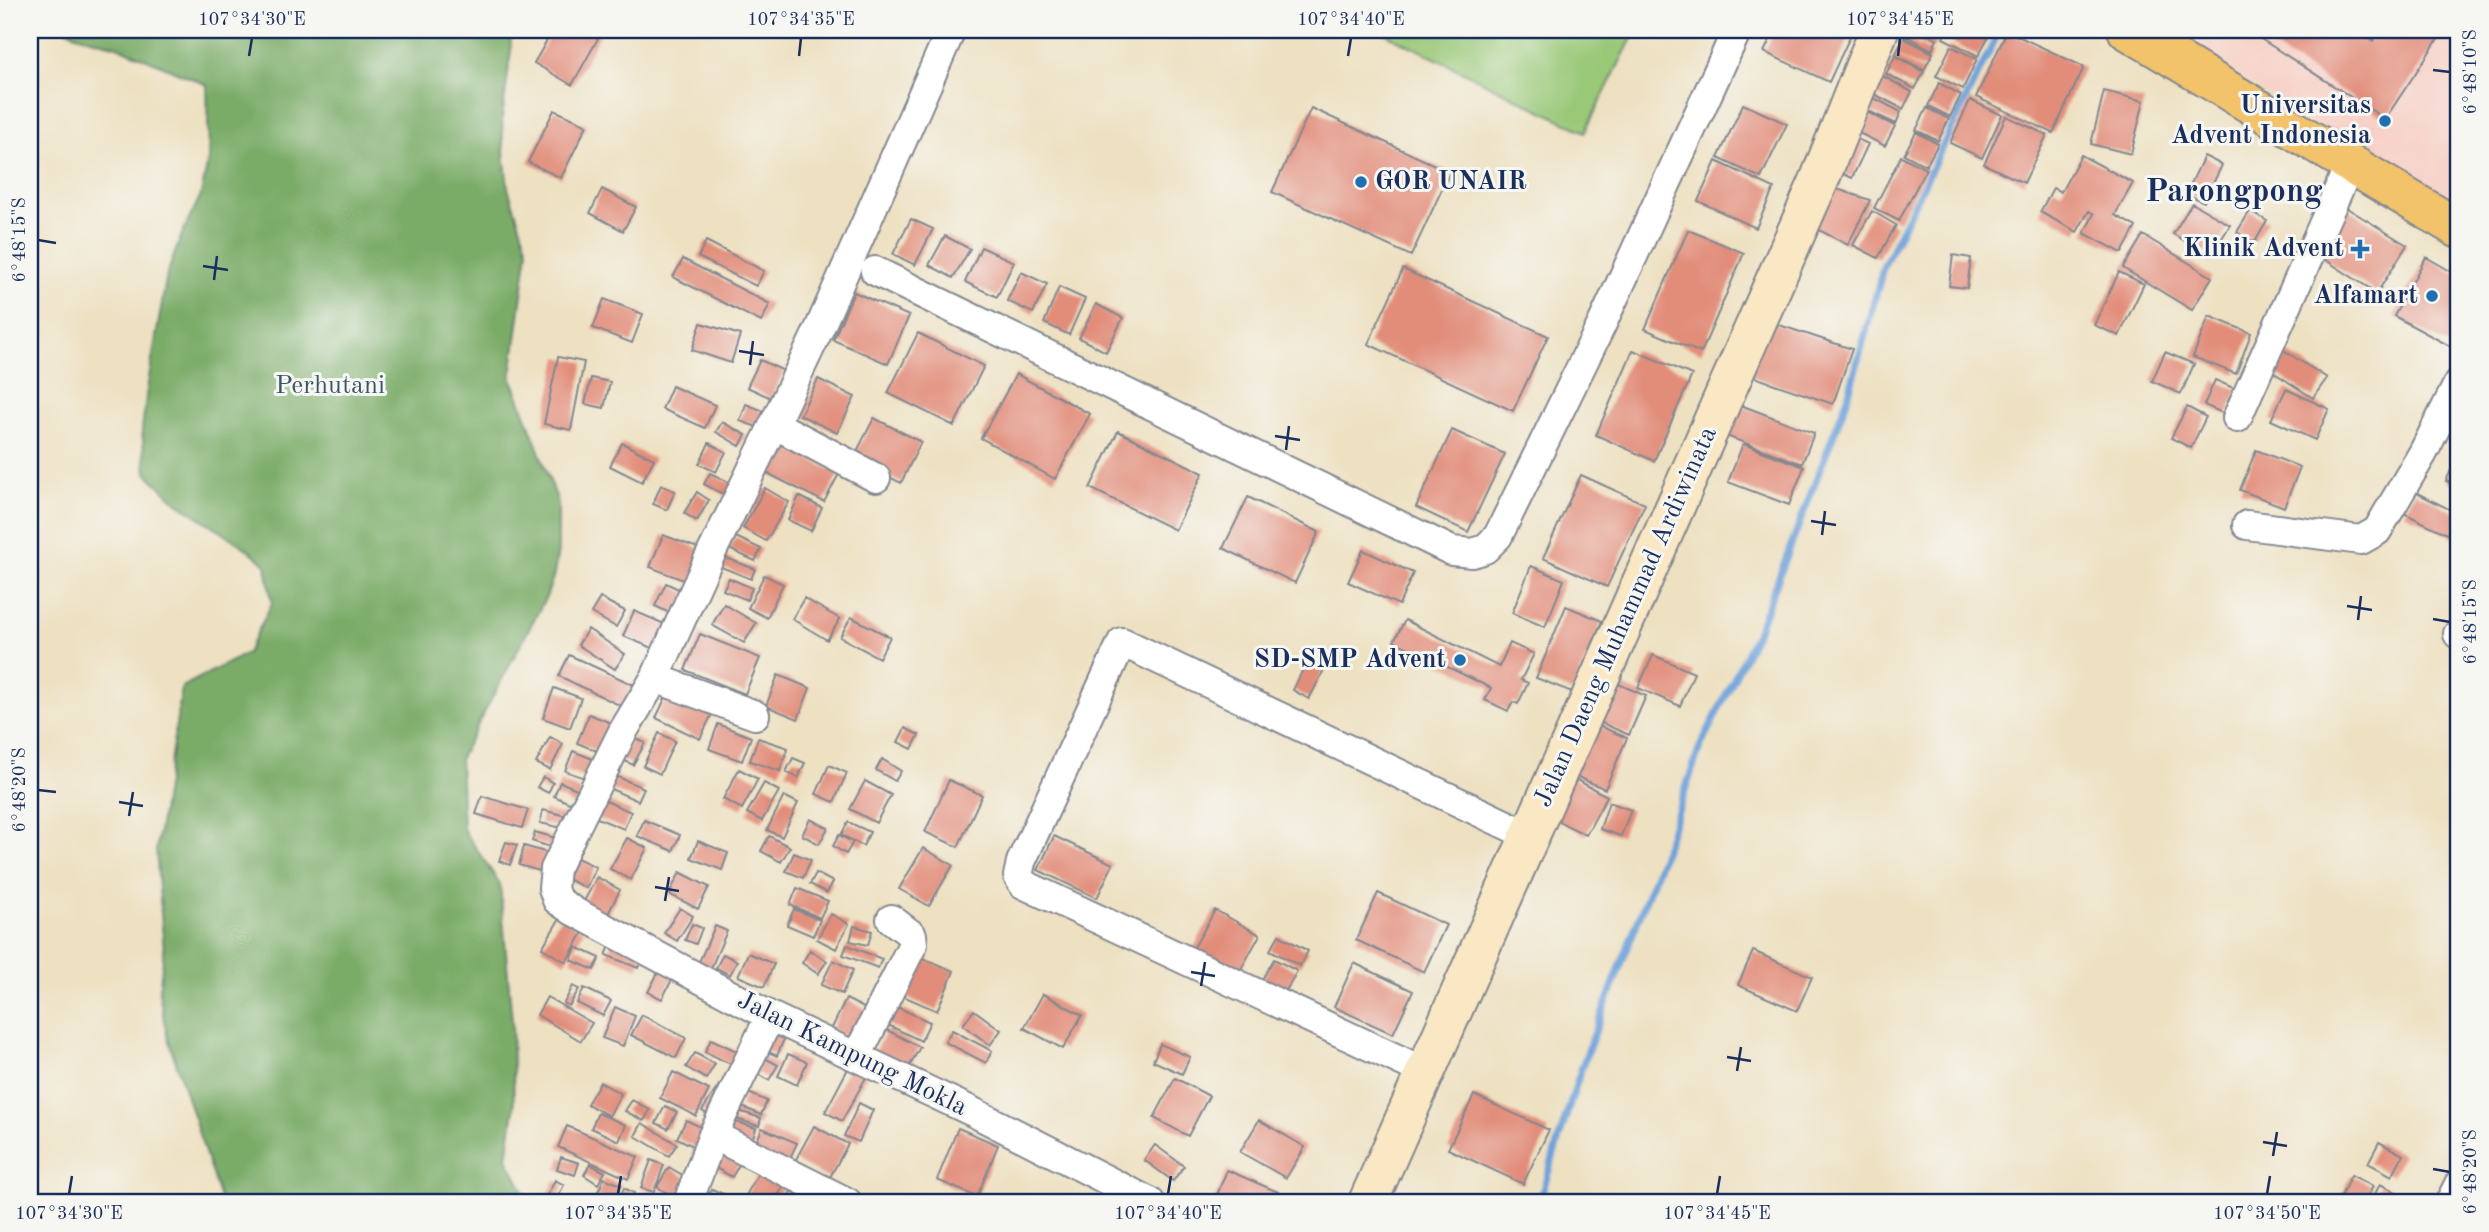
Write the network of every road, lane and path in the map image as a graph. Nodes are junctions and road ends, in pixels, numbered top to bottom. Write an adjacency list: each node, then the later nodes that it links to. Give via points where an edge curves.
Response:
1 (951, 30): 10 (street)
2 (1737, 30): 7 (street, via 1601,327 1498,536 1485,549 1472,553 1452,551 1366,511)
3 (1879, 30): 15 (main road, Jalan Daeng Muhammad Ardiwinata, via 1819,181)
4 (2127, 30): 5 (main road)
5 (2350, 164): 6 (main road); 9 (street)
6 (2459, 229)
7 (875, 271)
8 (2459, 382): 12 (street, via 2377,531 2361,540)
9 (2237, 418)
10 (774, 424): 11 (street); 13 (street)
11 (876, 478)
12 (2247, 525)
13 (655, 678): 14 (street); 17 (street, Jalan Kampung Mokla, via 622,733 555,869 557,901)
14 (755, 715)
15 (1530, 836): 19 (main road, Jalan Daeng Muhammad Ardiwinata); 19 (street, via 1122,642 1021,862 1018,876 1023,884)
16 (891, 919): 18 (street, via 912,935 914,944)
17 (770, 1016): 18 (street, Jalan Kampung Mokla); 20 (street)
18 (858, 1056): 24 (street, Jalan Kampung Mokla)
19 (1425, 1072): 25 (main road, Jalan Daeng Muhammad Ardiwinata)
20 (713, 1135): 22 (street); 23 (street)
21 (2459, 1184): 26 (street)
22 (688, 1202)
23 (847, 1202)
24 (1150, 1202)
25 (1368, 1202)
26 (2450, 1202)

